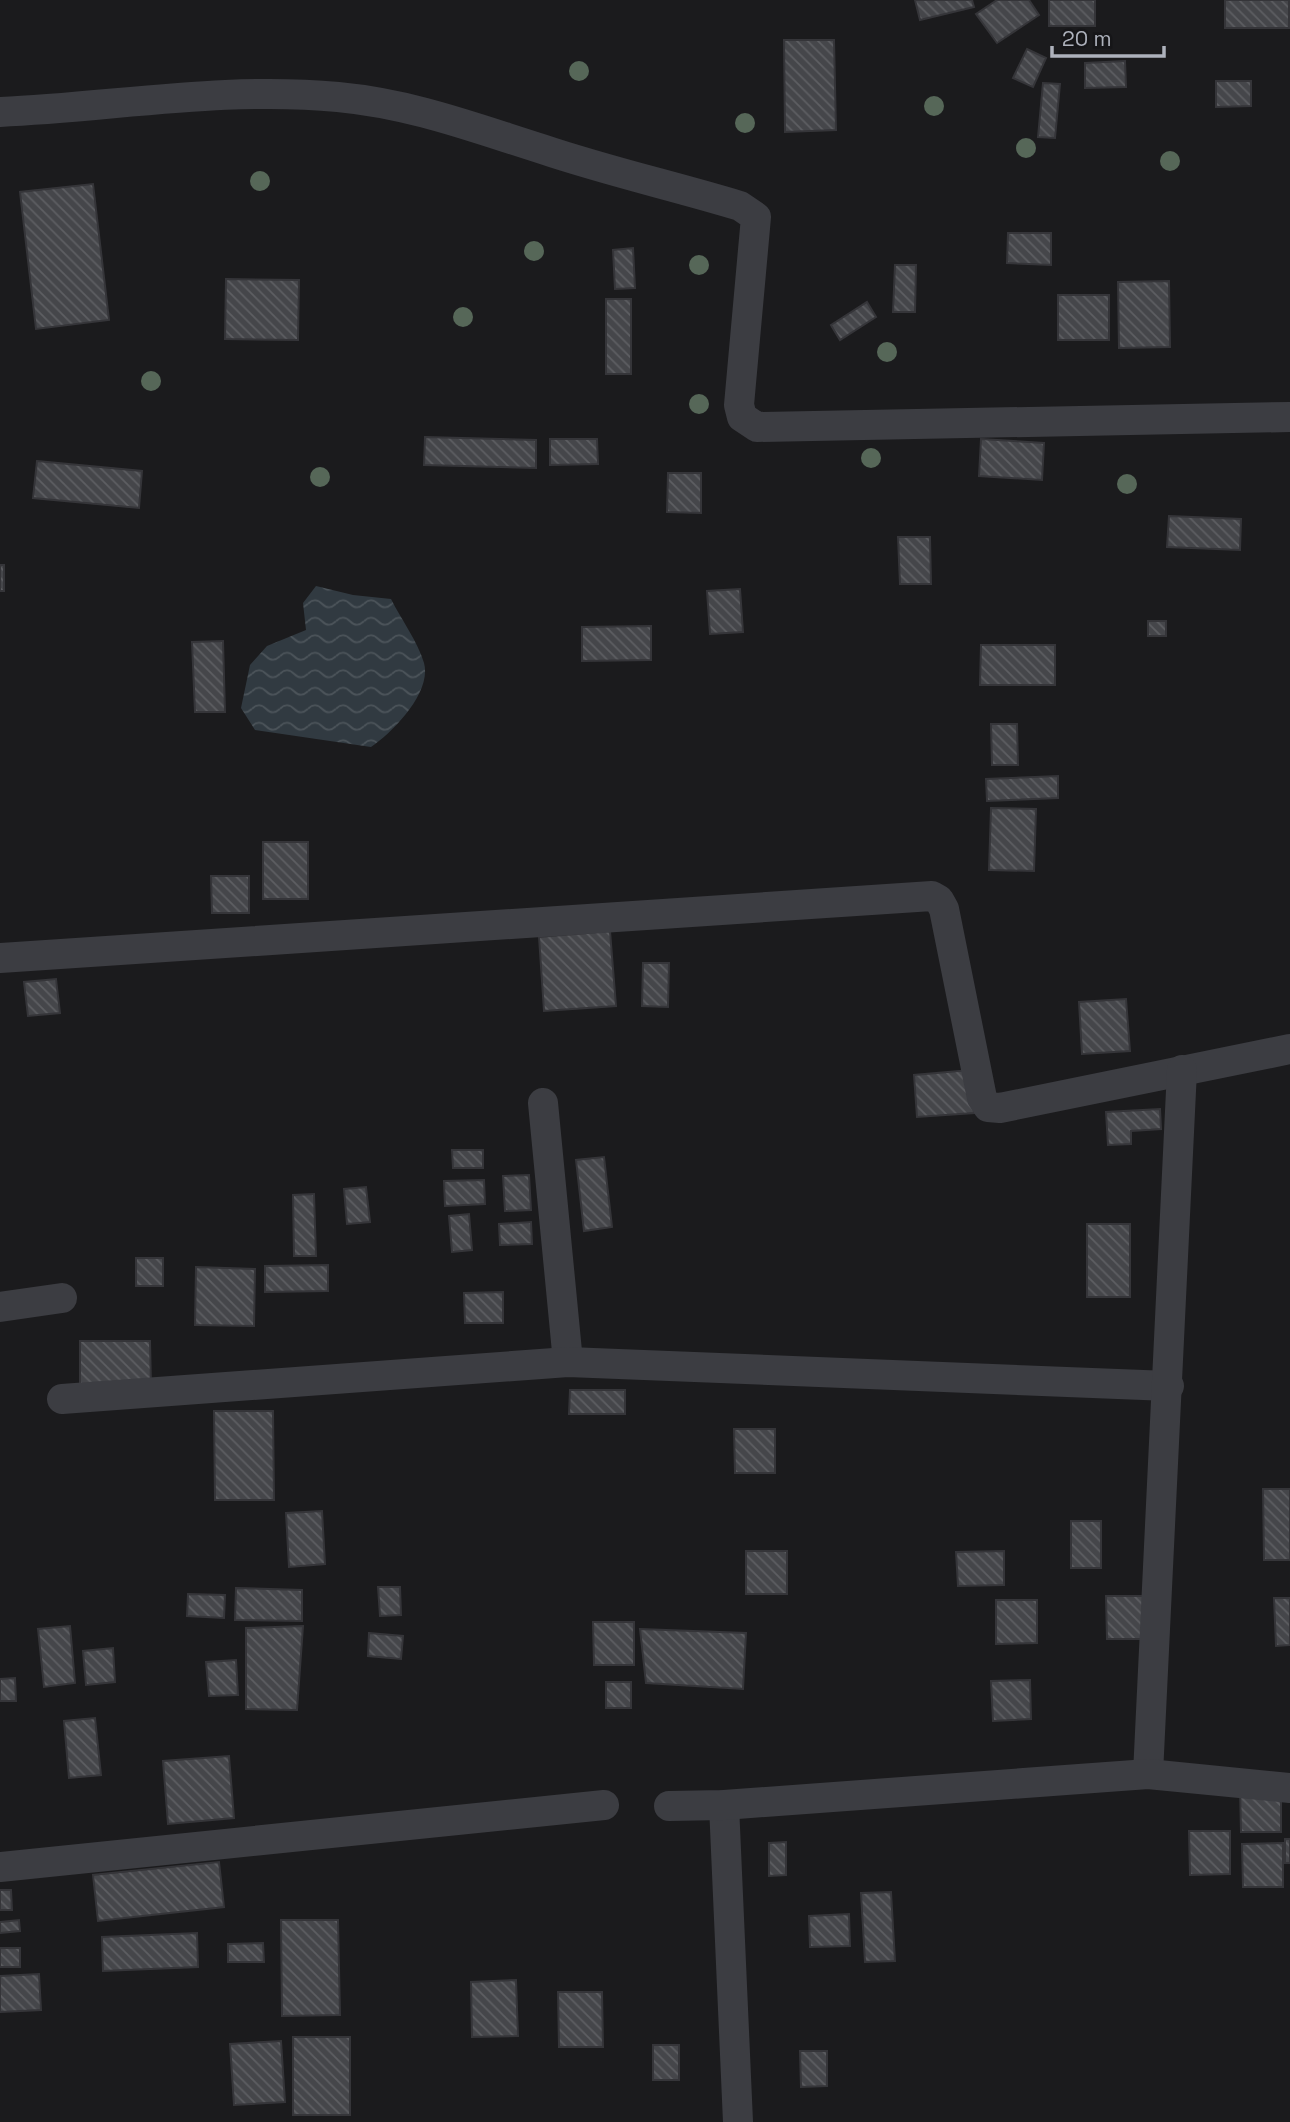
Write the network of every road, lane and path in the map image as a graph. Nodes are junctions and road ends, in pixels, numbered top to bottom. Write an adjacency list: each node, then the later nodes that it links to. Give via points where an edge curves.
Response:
1 (0, 112): 2 (street, via 192,96 338,97 412,108 469,123 542,150 740,206 755,217 739,405 742,417 757,427)
2 (1290, 417)
3 (0, 958): 5 (street, via 932,896 944,909 982,1098 988,1107)
4 (1290, 1049): 5 (street)
5 (1182, 1070): 10 (street)
6 (543, 1103): 9 (street)
7 (62, 1298): 8 (street)
8 (0, 1307)
9 (568, 1362): 10 (street); 11 (street)
10 (1169, 1386): 12 (street)
11 (62, 1399)
12 (1148, 1774): 13 (street); 15 (street)
13 (1290, 1788)
14 (604, 1805): 17 (street)
15 (723, 1805): 16 (street); 18 (street)
16 (668, 1806)
17 (0, 1867)
18 (738, 2122)

